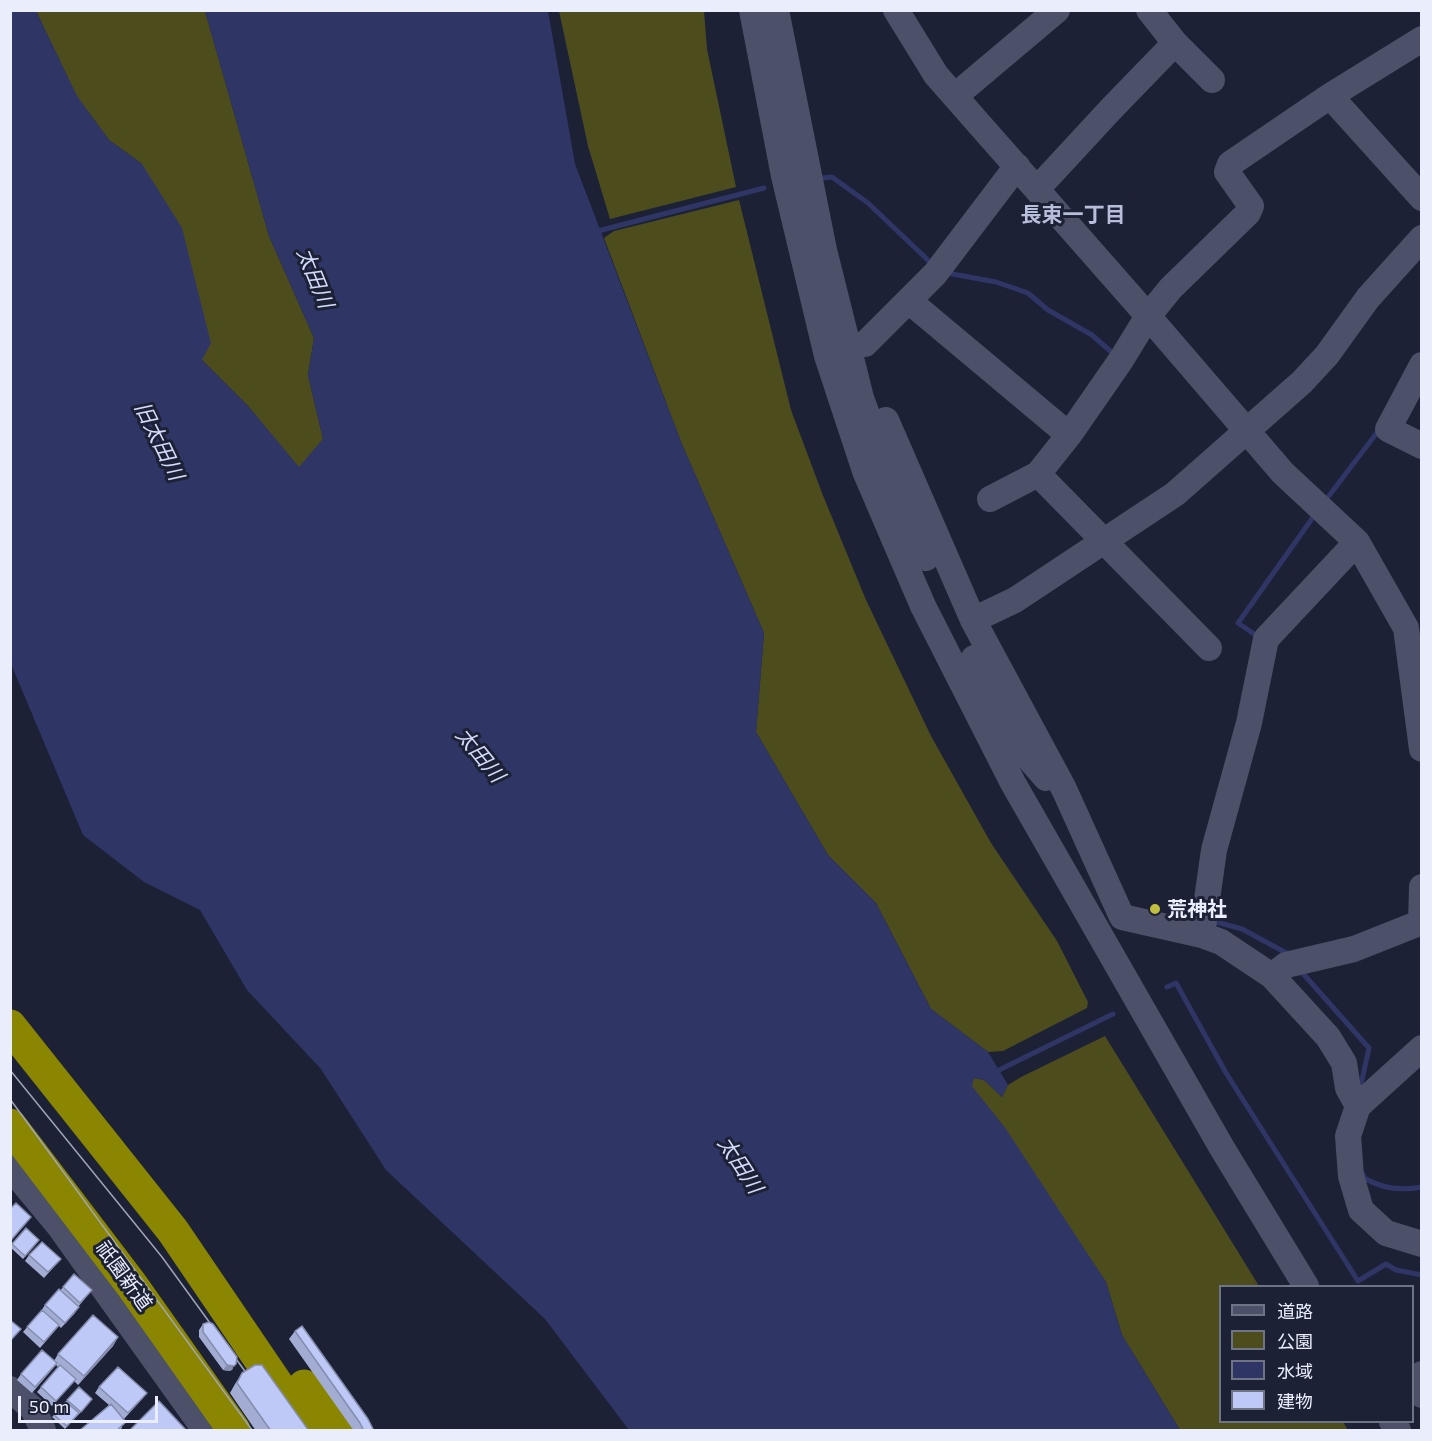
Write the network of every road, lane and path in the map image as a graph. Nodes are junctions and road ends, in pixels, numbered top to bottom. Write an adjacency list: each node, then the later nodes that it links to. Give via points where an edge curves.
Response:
1 (896, 10): 8 (street, via 936,75)
2 (1057, 10): 8 (street)
3 (1149, 10): 6 (street)
4 (771, 12): 30 (street, via 861,398 891,480 1018,747 1052,784); 31 (street, via 784,176 827,356 865,471 923,606)
5 (1422, 39): 9 (street)
6 (1175, 44): 7 (street); 11 (street)
7 (1212, 80)
8 (955, 96): 10 (street)
9 (1330, 96): 12 (street); 15 (street, via 1230,164 1227,172 1251,206 1248,213 1171,288)
10 (1017, 166): 11 (street); 14 (street, via 936,274)
11 (1037, 189): 15 (street)
12 (1422, 198)
13 (1422, 238): 19 (street, via 1368,298 1327,355)
14 (909, 301): 16 (street); 20 (street)
15 (1148, 316): 19 (street); 20 (street)
16 (865, 344)
17 (1422, 365): 21 (street, via 1388,429)
18 (886, 420): 26 (street)
19 (1246, 430): 24 (street, via 1175,494); 25 (street, via 1283,473)
20 (1069, 435): 22 (street)
21 (1422, 446)
22 (1038, 474): 23 (street); 24 (street)
23 (990, 499)
24 (1105, 541): 26 (street, via 1015,600); 28 (street)
25 (1357, 542): 27 (street); 35 (street, via 1266,639 1249,723 1214,850)
26 (973, 620): 30 (street)
27 (1414, 624): 29 (street)
28 (1209, 648)
29 (1422, 749)
30 (1064, 789): 33 (street)
31 (1048, 844): 33 (street, via 1066,855); 44 (street)
32 (1422, 887): 34 (street)
33 (1122, 917): 35 (street)
34 (1421, 922): 36 (street, via 1354,949 1286,965)
35 (1202, 935): 36 (street, via 1221,942)
36 (1272, 976): 39 (street, via 1328,1037 1344,1063 1348,1088)
37 (10, 1026): 42 (highway)
38 (1422, 1048): 39 (street)
39 (1358, 1106): 43 (street, via 1348,1136 1351,1176 1361,1210 1386,1233)
40 (10, 1125): 45 (highway, 祇園新道, via 131,1284)
41 (10, 1167): 45 (street)
42 (173, 1231): 52 (highway); 53 (highway, via 213,1256)
43 (1422, 1244)
44 (1305, 1285)
45 (153, 1336): 50 (street); 51 (highway, 祇園新道)
46 (1422, 1374): 48 (street, via 1414,1383)
47 (10, 1389): 49 (street, via 33,1409)
48 (1422, 1395)
49 (43, 1431)
50 (205, 1431)
51 (234, 1431)
52 (308, 1431)
53 (336, 1431)

